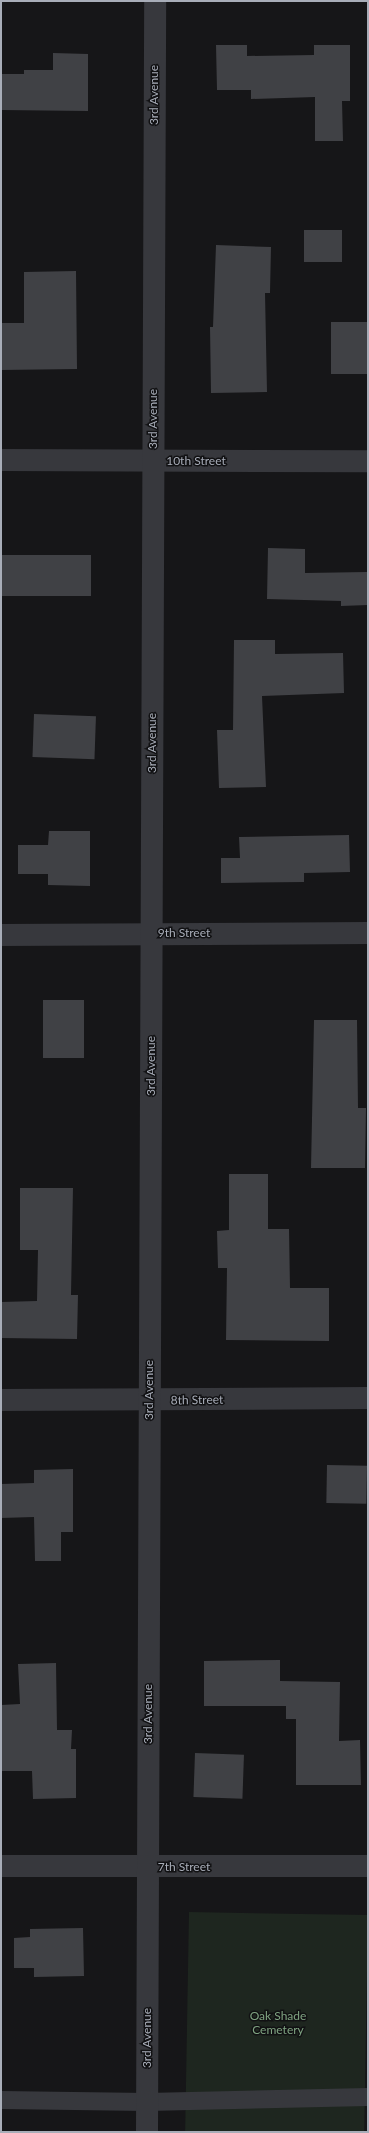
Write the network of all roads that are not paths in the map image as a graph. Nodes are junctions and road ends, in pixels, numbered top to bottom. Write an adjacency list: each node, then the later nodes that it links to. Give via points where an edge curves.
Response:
1 (155, 1): 3 (street, 3rd Avenue)
2 (1, 460): 3 (street, 10th Street)
3 (152, 461): 4 (street, 10th Street); 5 (street, 3rd Avenue)
4 (368, 461)
5 (151, 933): 6 (street, 9th Street); 7 (street, 9th Street); 10 (street, 3rd Avenue)
6 (368, 933)
7 (1, 935)
8 (368, 1398): 10 (street, 8th Street)
9 (1, 1400): 10 (street, 8th Street)
10 (149, 1400): 13 (street, 3rd Avenue)
11 (1, 1866): 13 (street, 7th Street)
12 (368, 1866): 13 (street, 7th Street)
13 (147, 1867): 16 (street, 3rd Avenue)
14 (368, 2097): 16 (lane)
15 (1, 2100): 16 (lane)
16 (147, 2102): 17 (street, 3rd Avenue)
17 (146, 2132)

